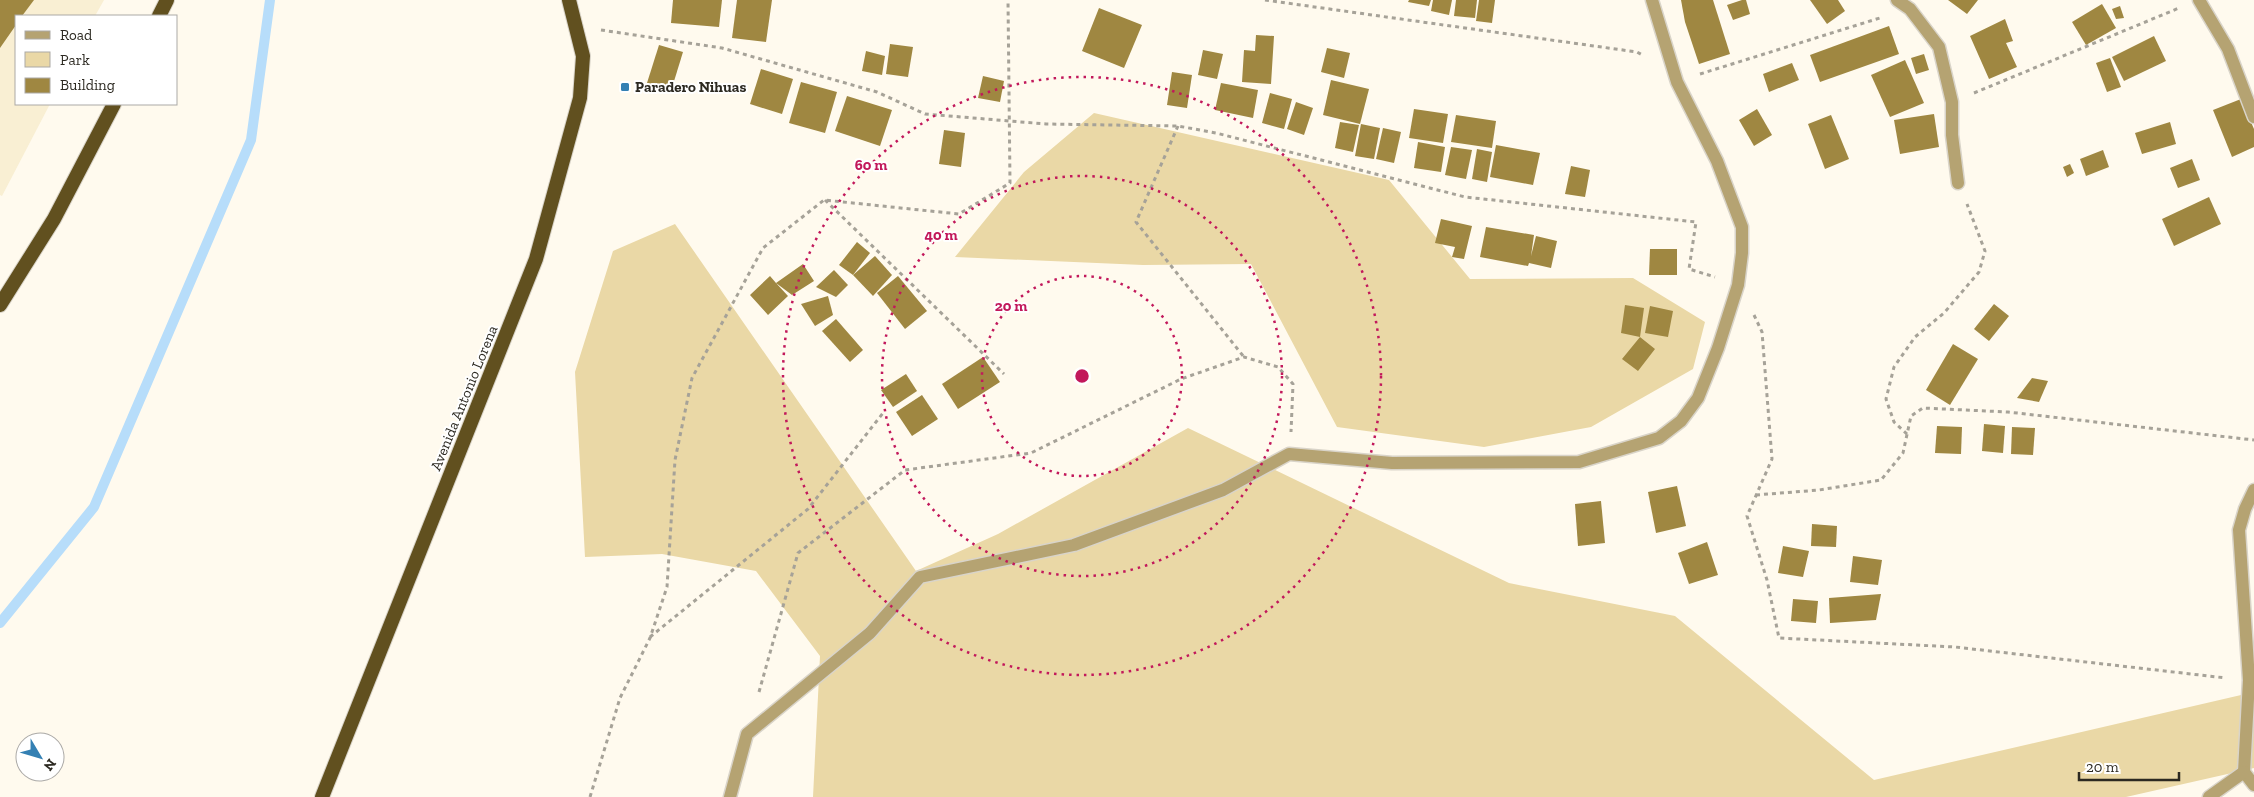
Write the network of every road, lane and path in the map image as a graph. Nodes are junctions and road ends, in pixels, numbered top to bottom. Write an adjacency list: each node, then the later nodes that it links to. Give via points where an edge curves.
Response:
1 (167, 0): 10 (highway)
2 (568, 0): 11 (highway, Avenida Antonio Lorena)
3 (1008, 0): 16 (path)
4 (1265, 0): 12 (path, via 1637,52)
5 (1652, 0): 12 (street)
6 (1897, 0): 9 (street)
7 (2199, 0): 15 (street, via 2228,49)
8 (2180, 8): 13 (path)
9 (1910, 9): 12 (path); 13 (street, via 1940,47)
10 (160, 15)
11 (576, 27): 16 (path, via 722,48 877,92 925,114); 35 (highway, Avenida Antonio Lorena, via 583,56 580,98 536,259)
12 (1677, 82): 20 (street, via 1717,161 1742,227)
13 (1952, 102): 18 (street)
14 (113, 105): 21 (highway, via 54,219)
15 (2254, 116)
16 (1010, 122): 17 (path); 19 (path, via 1010,183 959,214)
17 (1178, 126): 20 (path, via 1465,197 1696,222 1690,269); 22 (path, via 1136,222)
18 (1958, 183): 25 (path, via 1985,251 1979,272 1944,313 1915,337 1894,366 1886,398 1894,422)
19 (824, 200): 23 (path); 30 (path, via 763,248 692,378 675,460 667,587)
20 (1738, 285): 27 (street, via 1698,398 1682,421 1659,438 1580,462 1392,463); 29 (path, via 1762,332 1772,459)
21 (0, 305)
22 (1244, 357): 27 (path, via 1278,367 1292,384); 32 (path, via 1181,379 1031,453 905,470 798,553)
23 (1004, 374)
24 (883, 413): 30 (path, via 808,509)
25 (1907, 434): 26 (path, via 1910,416 1923,408 2008,412); 29 (path, via 1903,452 1881,480 1819,490)
26 (2254, 440)
27 (1289, 454): 37 (street, via 1223,490 1074,545 920,577 870,633 747,734)
28 (2254, 490): 31 (street, via 2239,530)
29 (1756, 495): 31 (path, via 1747,516 1767,580 1780,638 1955,647)
30 (650, 638): 36 (path, via 620,698)
31 (2249, 680): 33 (street)
32 (758, 696)
33 (2244, 772): 34 (street); 38 (street)
34 (2254, 785)
35 (322, 797)
36 (590, 797)
37 (730, 797)
38 (2209, 797)

